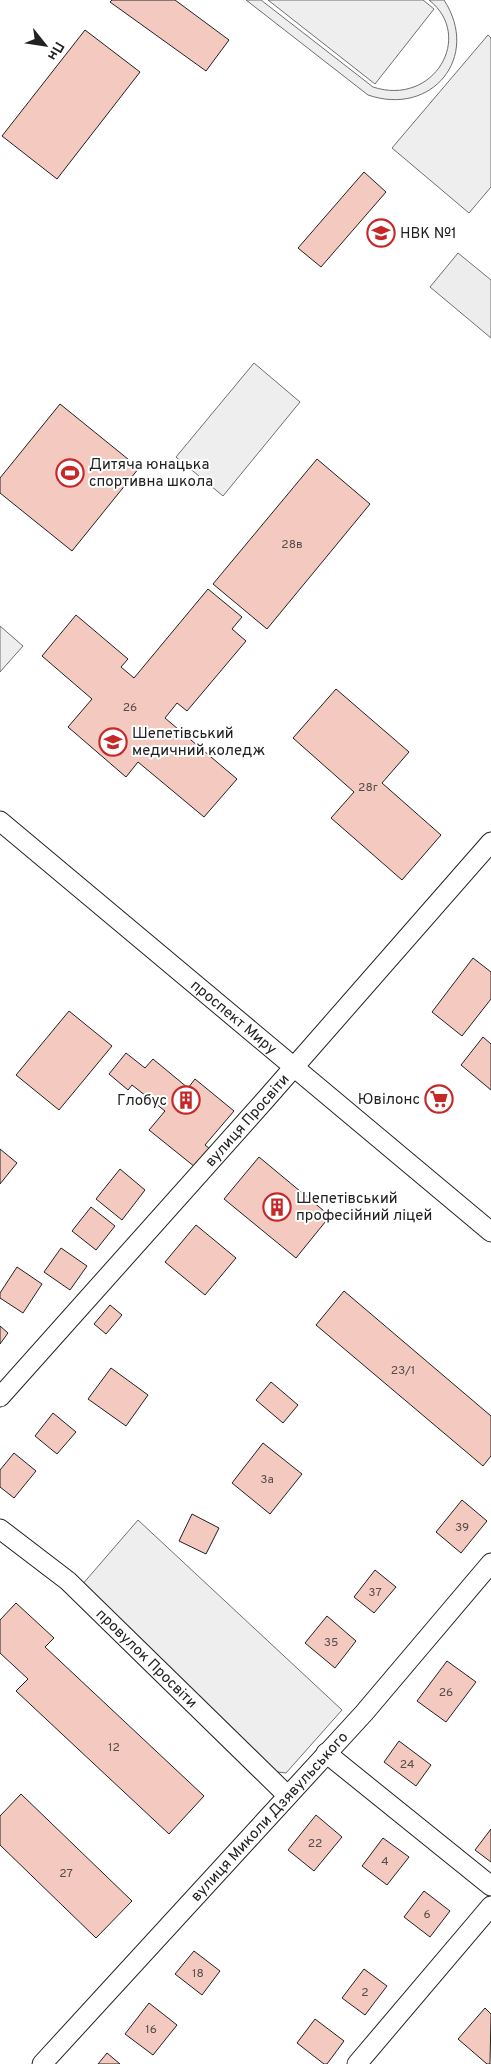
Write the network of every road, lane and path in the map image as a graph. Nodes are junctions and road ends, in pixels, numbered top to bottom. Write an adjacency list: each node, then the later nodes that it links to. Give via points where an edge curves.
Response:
1 (0, 822): 3 (street, проспект Миру)
2 (491, 842): 3 (street, вулиця Просвіти)
3 (294, 1068): 4 (street, проспект Миру); 5 (street, вулиця Просвіти)
4 (491, 1232)
5 (0, 1397)
6 (0, 1529): 9 (street, провулок Просвіти, via 68,1581)
7 (491, 1563): 8 (street, вулиця Миколи Дзявульського)
8 (326, 1754): 9 (street, вулиця Миколи Дзявульського); 10 (street)
9 (287, 1796): 12 (street, вулиця Миколи Дзявульського)
10 (491, 1886)
11 (491, 1906): 13 (street)
12 (42, 2064)
13 (357, 2064)

